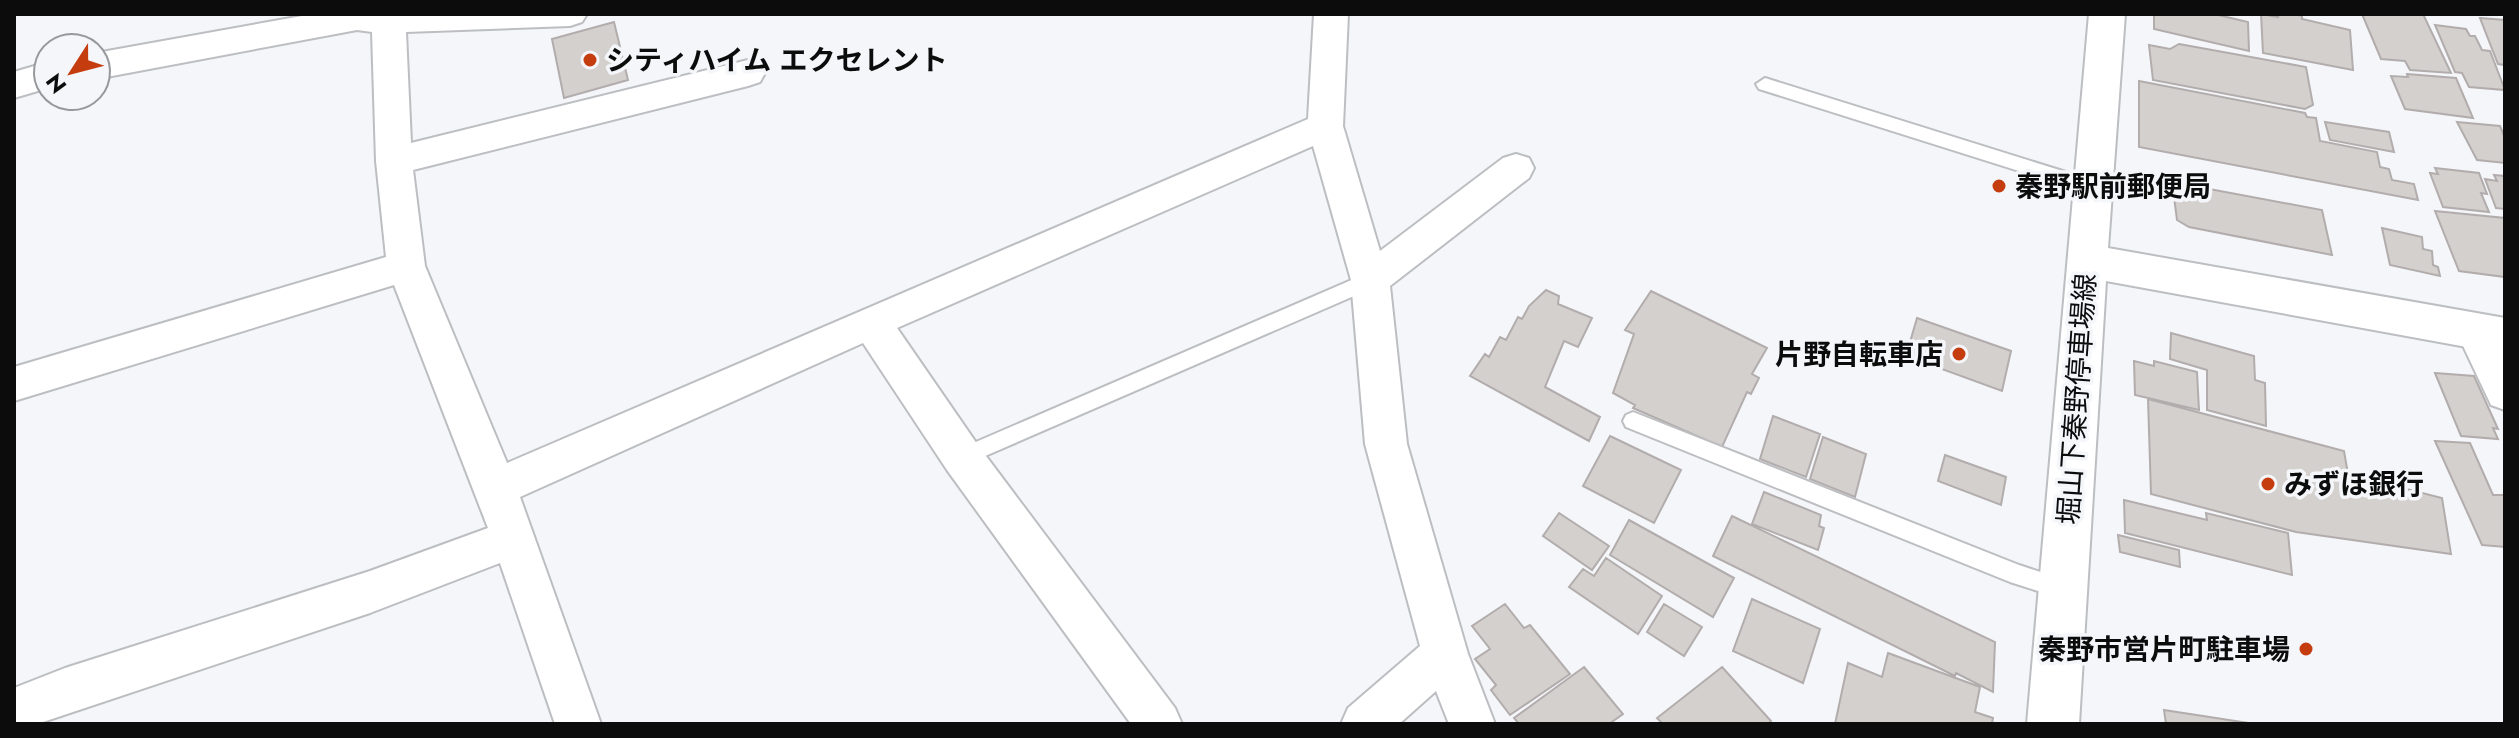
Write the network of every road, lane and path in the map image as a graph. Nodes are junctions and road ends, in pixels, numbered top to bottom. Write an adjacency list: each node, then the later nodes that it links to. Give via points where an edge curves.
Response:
1 (570, 14): 4 (street)
2 (1331, 14): 8 (street)
3 (2107, 14): 11 (main road)
4 (387, 17): 5 (street); 9 (street)
5 (112, 63)
6 (748, 73): 9 (street)
7 (1765, 84): 11 (lane)
8 (1325, 126): 14 (street); 15 (street)
9 (394, 161): 13 (street)
10 (1516, 168): 14 (street)
11 (2092, 187): 12 (main road)
12 (2087, 259): 16 (main road, 堀山下秦野停車場線); 23 (main road, 堀山下秦野停車場線)
13 (406, 266): 17 (street); 21 (street)
14 (1370, 280): 20 (lane); 24 (street, via 1386,444)
15 (871, 322): 20 (street); 21 (street)
16 (2491, 335): 18 (street)
17 (14, 384)
18 (2505, 393)
19 (1633, 421): 23 (lane)
20 (962, 457): 27 (street)
21 (496, 488): 22 (street)
22 (514, 538): 25 (street); 26 (street)
23 (2063, 589): 30 (main road, 堀山下秦野停車場線)
24 (1445, 654): 28 (street); 29 (street)
25 (14, 711)
26 (578, 724)
27 (1159, 724)
28 (1364, 724)
29 (1472, 724)
30 (2053, 724)

